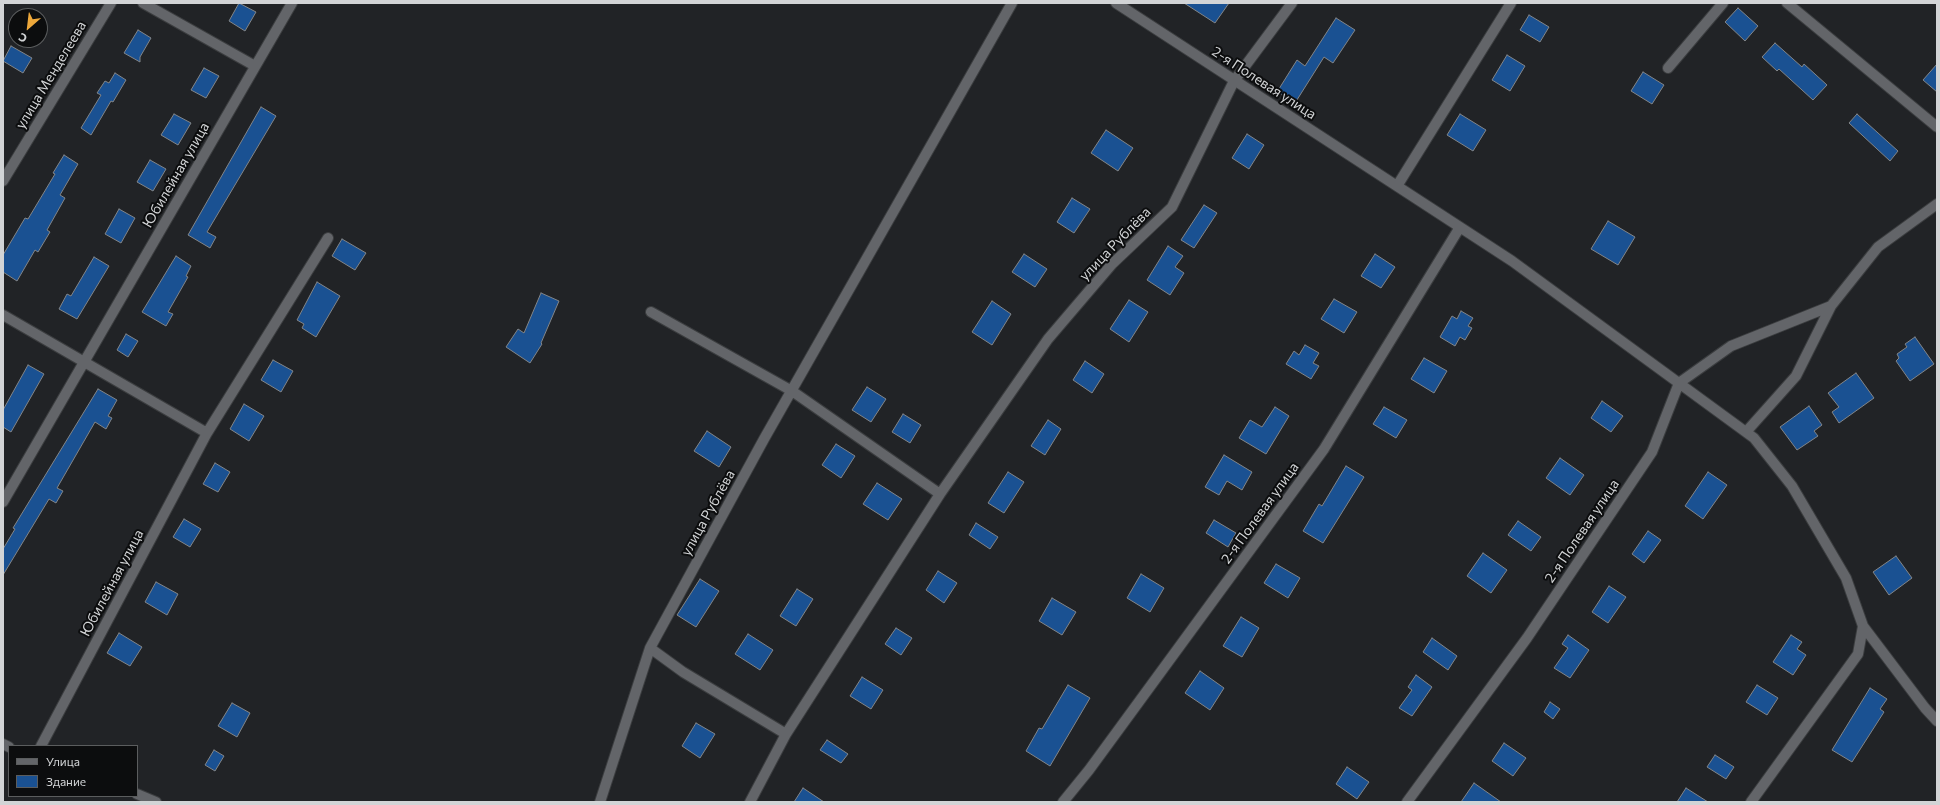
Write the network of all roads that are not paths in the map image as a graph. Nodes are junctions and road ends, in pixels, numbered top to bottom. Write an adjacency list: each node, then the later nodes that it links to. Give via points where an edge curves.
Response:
1 (111, 3): 14 (street, улица Менделеева)
2 (143, 3): 10 (street)
3 (292, 3): 10 (street, Юбилейная улица)
4 (1012, 3): 24 (street, улица Рублёва)
5 (1116, 3): 12 (street, 2-я Полевая улица)
6 (1292, 3): 12 (street, улица Рублёва)
7 (1511, 3): 15 (street)
8 (1723, 3): 11 (street)
9 (1787, 3): 13 (street)
10 (255, 66): 22 (street, Юбилейная улица)
11 (1668, 68)
12 (1234, 80): 15 (street, 2-я Полевая улица); 27 (street, улица Рублёва, via 1172,207 1112,264 1048,339)
13 (1937, 127)
14 (3, 181)
15 (1397, 186): 17 (street, 2-я Полевая улица)
16 (1937, 204): 19 (street, via 1878,247)
17 (1460, 227): 23 (street, 2-я Полевая улица, via 1512,261); 38 (street, 2-я Полевая улица, via 1324,449)
18 (328, 238): 26 (street, Юбилейная улица)
19 (1831, 306): 23 (street, via 1731,346); 25 (street, via 1796,376)
20 (651, 312): 24 (street)
21 (3, 315): 22 (street)
22 (84, 361): 26 (street); 28 (street, Юбилейная улица)
23 (1679, 383): 25 (street, 2-я Полевая улица); 39 (street, 2-я Полевая улица, via 1652,452 1527,638)
24 (792, 391): 27 (street); 30 (street, улица Рублёва)
25 (1746, 432): 29 (street, 2-я Полевая улица, via 1754,438 1792,486 1846,578)
26 (207, 434): 33 (street, Юбилейная улица)
27 (940, 494): 32 (street, улица Рублёва)
28 (3, 502)
29 (1863, 626): 31 (street, 2-я Полевая улица, via 1925,708); 40 (street, 2-я Полевая улица, via 1858,654)
30 (650, 648): 32 (street, via 683,672); 36 (street, улица Рублёва)
31 (1937, 720)
32 (786, 734): 37 (street, улица Рублёва)
33 (42, 745)
34 (138, 794): 35 (street)
35 (156, 802)
36 (600, 802)
37 (750, 802)
38 (1063, 802)
39 (1407, 802)
40 (1751, 802)

